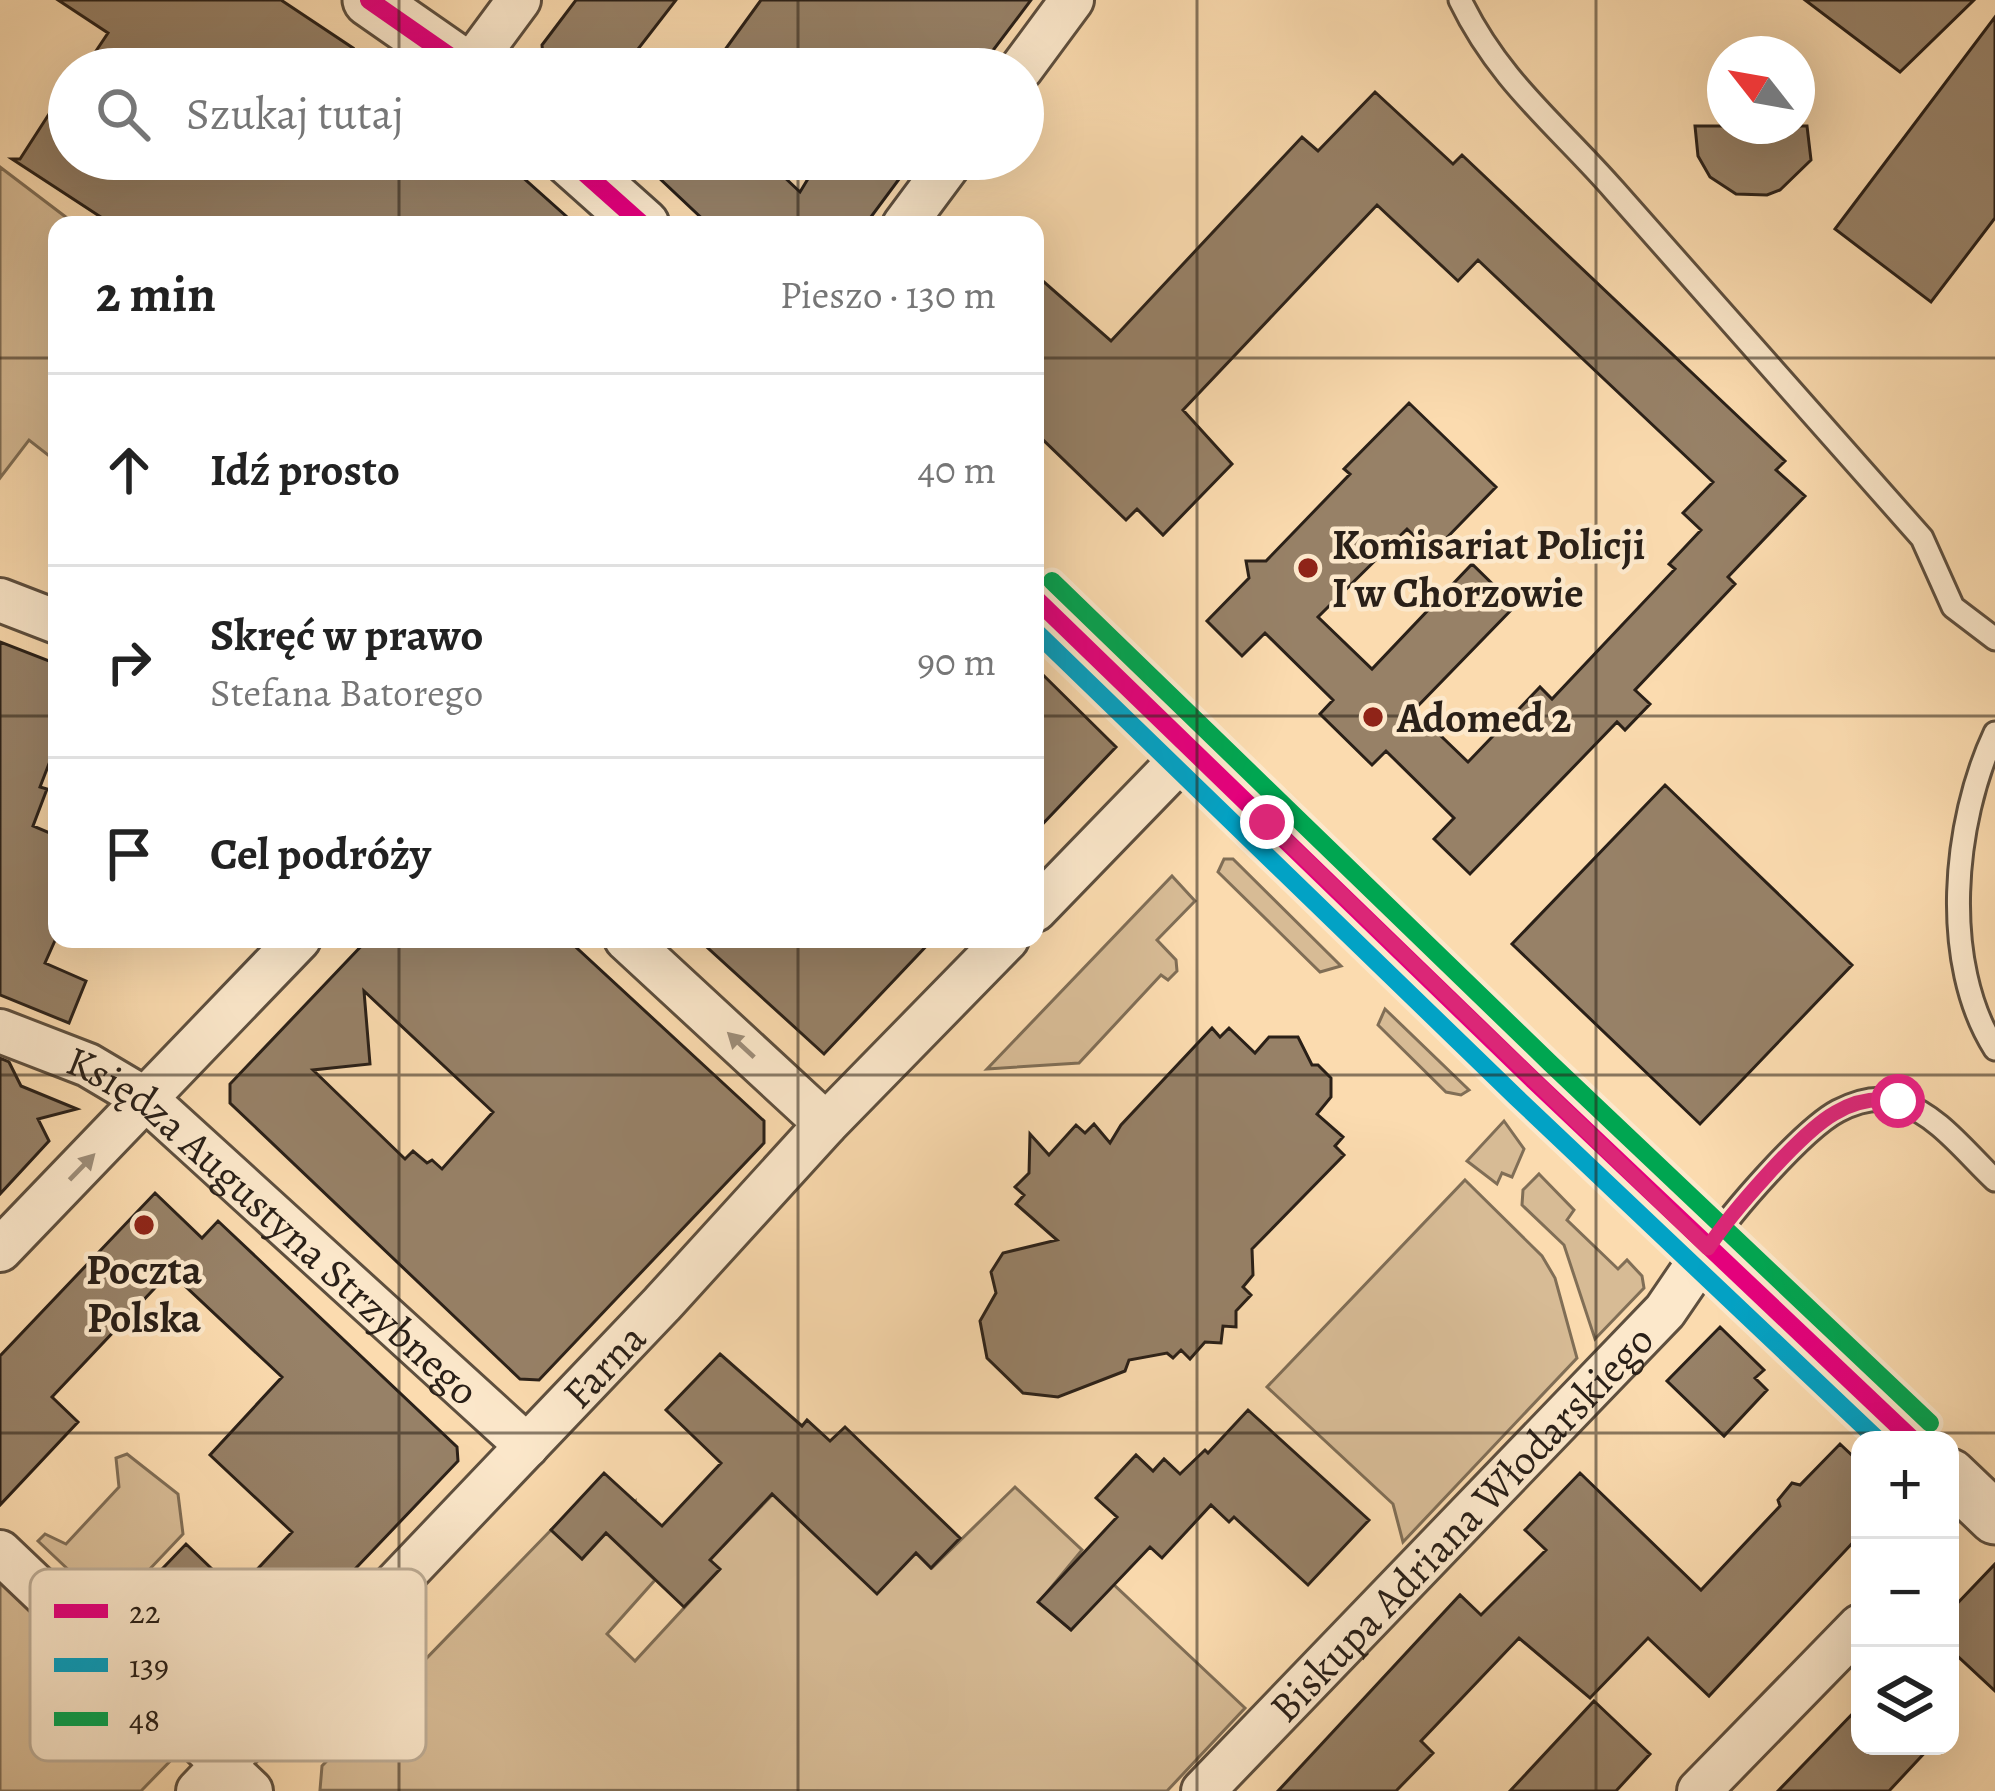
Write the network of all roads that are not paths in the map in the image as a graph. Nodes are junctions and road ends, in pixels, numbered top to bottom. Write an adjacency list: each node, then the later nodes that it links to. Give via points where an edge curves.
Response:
1 (369, 0): 5 (street)
2 (519, 0): 6 (street)
3 (1072, 0): 7 (street)
4 (1460, 0): 15 (lane, via 1520,95 1587,159 1922,538 1953,607)
5 (437, 48)
6 (483, 48)
7 (1037, 48)
8 (593, 180): 10 (street)
9 (937, 180): 11 (street)
10 (633, 216)
11 (911, 216)
12 (0, 600): 14 (street)
13 (1044, 607): 17 (street)
14 (48, 619)
15 (1995, 640)
16 (1995, 733): 23 (lane, via 1961,844 1959,932 1979,1023)
17 (1191, 749): 18 (street); 27 (street)
18 (1044, 901)
19 (291, 948): 24 (street)
20 (636, 948): 25 (street, one-way to 20)
21 (998, 948): 25 (street, Farna)
22 (0, 1031): 24 (street, Księdza Augustyna Strzybnego, via 88,1065)
23 (1995, 1049)
24 (147, 1100): 28 (street, one-way to 24); 30 (street, Księdza Augustyna Strzybnego)
25 (826, 1124): 30 (street, Farna)
26 (1995, 1180): 27 (lane, via 1924,1114 1888,1099 1859,1102 1818,1124)
27 (1708, 1248): 29 (street); 37 (street, Biskupa Adriana Włodarskiego, via 1665,1311)
28 (0, 1250)
29 (1903, 1431)
30 (527, 1446): 34 (street, Farna)
31 (1959, 1484): 32 (street)
32 (1995, 1518)
33 (0, 1552): 35 (street)
34 (416, 1569)
35 (30, 1583)
36 (1851, 1635): 38 (street)
37 (1203, 1791)
38 (1699, 1791)

